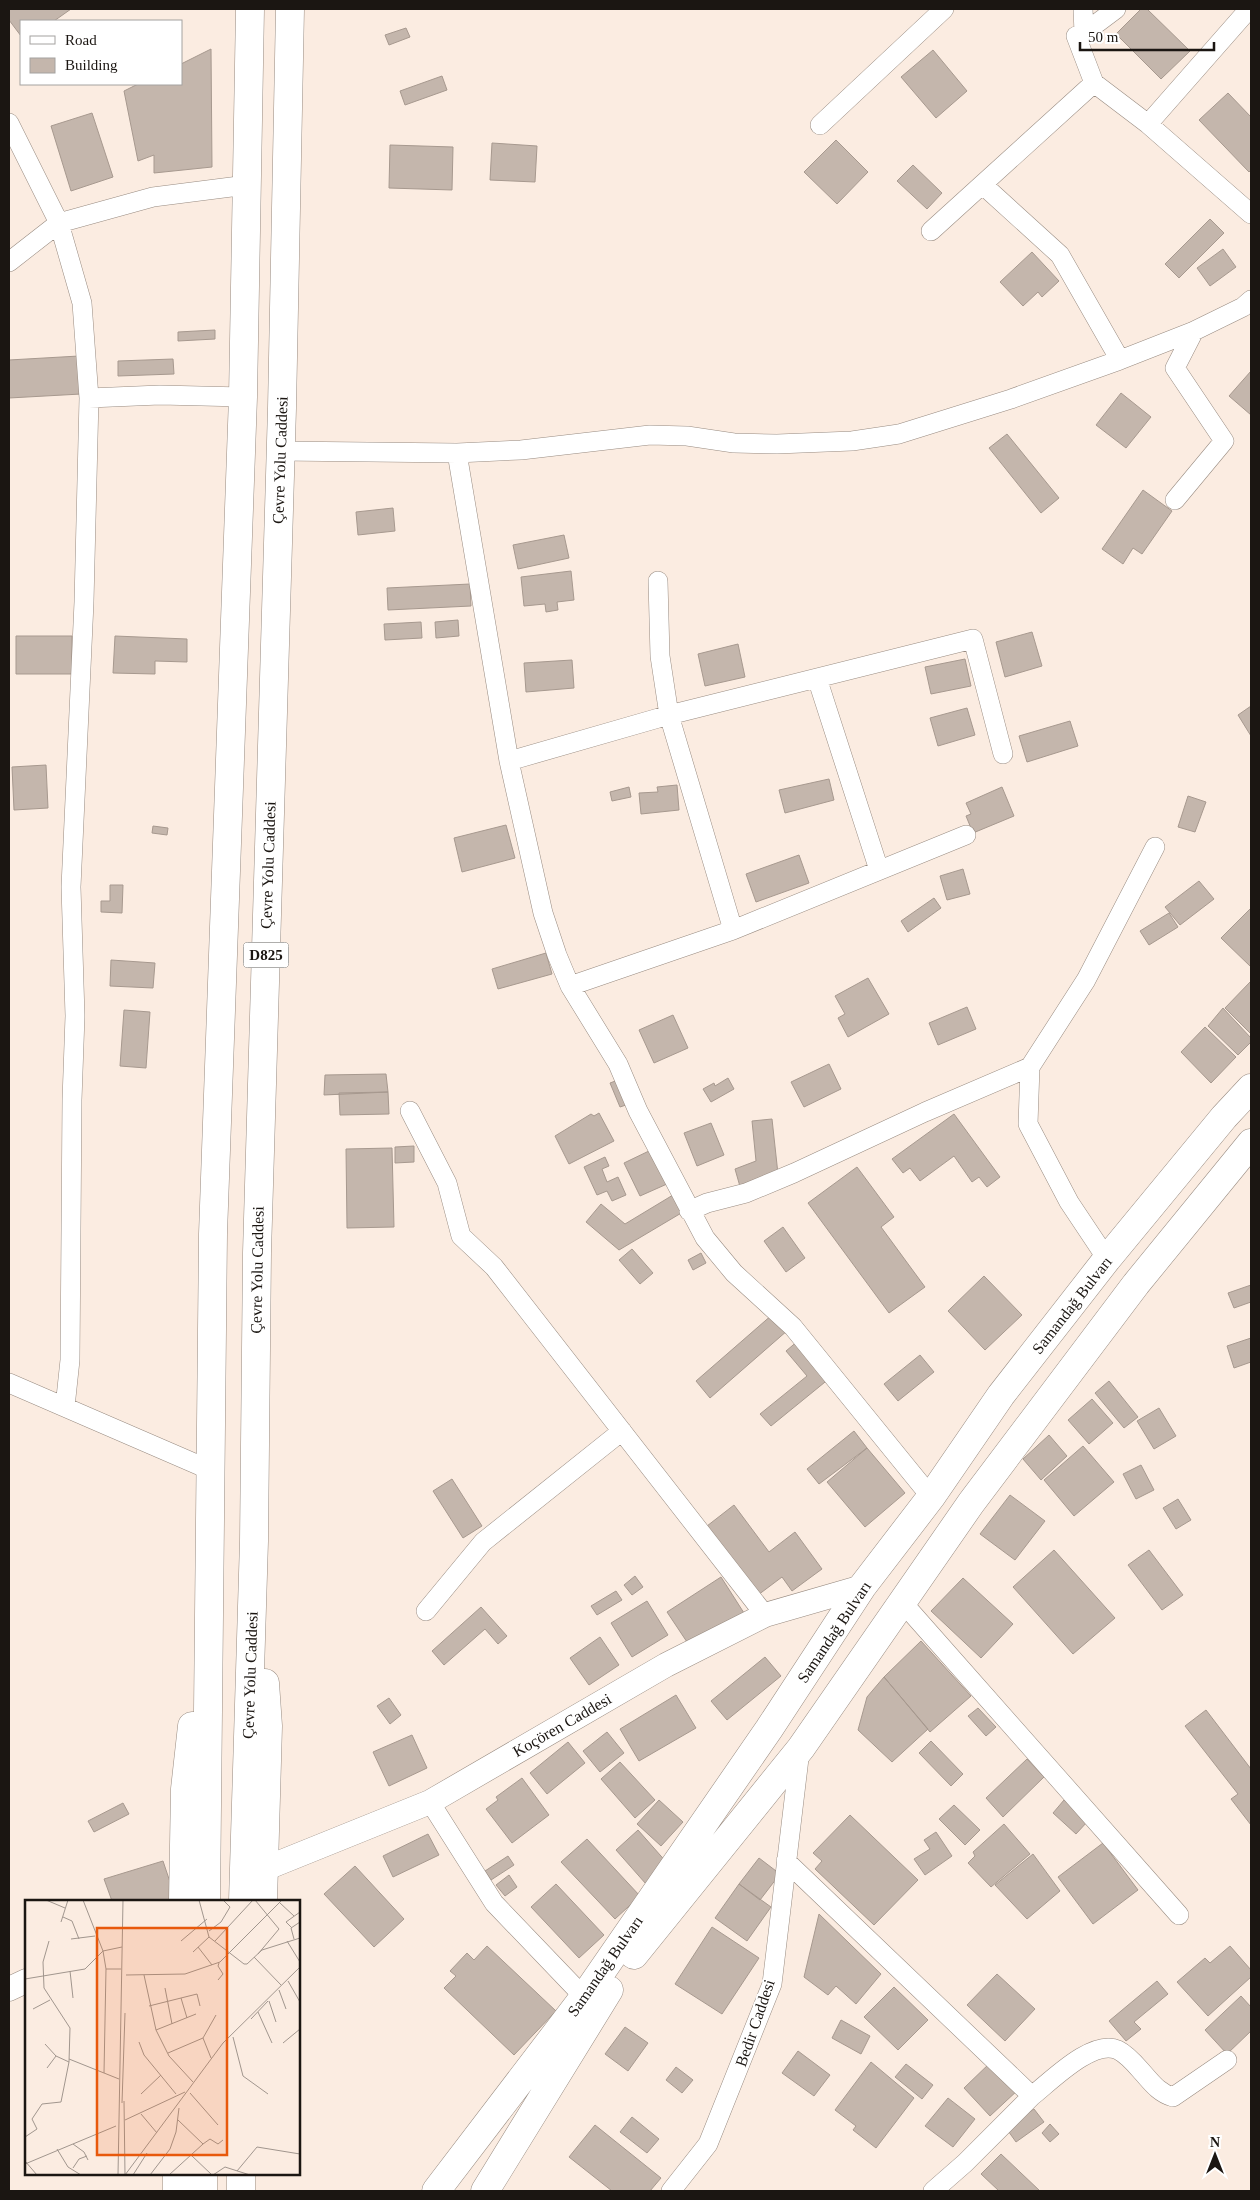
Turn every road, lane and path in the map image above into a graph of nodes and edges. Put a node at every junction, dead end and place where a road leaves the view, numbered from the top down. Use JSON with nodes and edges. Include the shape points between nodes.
{"nodes":[{"id":1,"x":250,"y":9,"type":"edge"},
{"id":2,"x":290,"y":9,"type":"edge"},
{"id":3,"x":944,"y":9,"type":"edge"},
{"id":4,"x":1083,"y":9,"type":"edge"},
{"id":5,"x":1116,"y":9,"type":"edge"},
{"id":6,"x":1249,"y":9,"type":"edge"},
{"id":7,"x":1084,"y":33,"type":"junction"},
{"id":8,"x":1094,"y":83,"type":"junction"},
{"id":9,"x":9,"y":123,"type":"edge"},
{"id":10,"x":1148,"y":124,"type":"junction"},
{"id":11,"x":820,"y":125,"type":"dead end"},
{"id":12,"x":247,"y":185,"type":"junction"},
{"id":13,"x":983,"y":186,"type":"junction"},
{"id":14,"x":1251,"y":214,"type":"edge"},
{"id":15,"x":59,"y":223,"type":"junction"},
{"id":16,"x":931,"y":231,"type":"dead end"},
{"id":17,"x":9,"y":262,"type":"edge"},
{"id":18,"x":1251,"y":300,"type":"edge"},
{"id":19,"x":1194,"y":331,"type":"junction"},
{"id":20,"x":1120,"y":360,"type":"junction"},
{"id":21,"x":243,"y":397,"type":"junction"},
{"id":22,"x":89,"y":398,"type":"junction"},
{"id":23,"x":280,"y":451,"type":"junction"},
{"id":24,"x":457,"y":453,"type":"junction"},
{"id":25,"x":1175,"y":500,"type":"dead end"},
{"id":26,"x":658,"y":581,"type":"dead end"},
{"id":27,"x":817,"y":678,"type":"junction"},
{"id":28,"x":669,"y":715,"type":"junction"},
{"id":29,"x":1003,"y":754,"type":"dead end"},
{"id":30,"x":509,"y":761,"type":"junction"},
{"id":31,"x":966,"y":835,"type":"dead end"},
{"id":32,"x":1155,"y":847,"type":"dead end"},
{"id":33,"x":879,"y":870,"type":"junction"},
{"id":34,"x":733,"y":930,"type":"junction"},
{"id":35,"x":570,"y":986,"type":"junction"},
{"id":36,"x":1030,"y":1067,"type":"junction"},
{"id":37,"x":1251,"y":1088,"type":"edge"},
{"id":38,"x":410,"y":1111,"type":"dead end"},
{"id":39,"x":1251,"y":1142,"type":"edge"},
{"id":40,"x":689,"y":1211,"type":"junction"},
{"id":41,"x":1107,"y":1259,"type":"junction"},
{"id":42,"x":9,"y":1383,"type":"edge"},
{"id":43,"x":65,"y":1408,"type":"junction"},
{"id":44,"x":622,"y":1431,"type":"junction"},
{"id":45,"x":210,"y":1470,"type":"junction"},
{"id":46,"x":931,"y":1497,"type":"junction"},
{"id":47,"x":254,"y":1541,"type":"junction"},
{"id":48,"x":209,"y":1558,"type":"junction"},
{"id":49,"x":862,"y":1587,"type":"junction"},
{"id":50,"x":903,"y":1604,"type":"junction"},
{"id":51,"x":426,"y":1611,"type":"dead end"},
{"id":52,"x":765,"y":1615,"type":"junction"},
{"id":53,"x":801,"y":1748,"type":"junction"},
{"id":54,"x":430,"y":1802,"type":"junction"},
{"id":55,"x":786,"y":1861,"type":"junction"},
{"id":56,"x":264,"y":1869,"type":"junction"},
{"id":57,"x":183,"y":1900,"type":"edge"},
{"id":58,"x":206,"y":1900,"type":"edge"},
{"id":59,"x":243,"y":1900,"type":"edge"},
{"id":60,"x":263,"y":1900,"type":"edge"},
{"id":61,"x":1178,"y":1916,"type":"dead end"},
{"id":62,"x":25,"y":1981,"type":"edge"},
{"id":63,"x":9,"y":1989,"type":"edge"},
{"id":64,"x":584,"y":1997,"type":"junction"},
{"id":65,"x":1227,"y":2060,"type":"dead end"},
{"id":66,"x":1032,"y":2096,"type":"junction"},
{"id":67,"x":178,"y":2175,"type":"edge"},
{"id":68,"x":203,"y":2175,"type":"edge"},
{"id":69,"x":241,"y":2175,"type":"edge"},
{"id":70,"x":260,"y":2175,"type":"edge"},
{"id":71,"x":177,"y":2191,"type":"edge"},
{"id":72,"x":203,"y":2191,"type":"edge"},
{"id":73,"x":241,"y":2191,"type":"edge"},
{"id":74,"x":260,"y":2191,"type":"edge"},
{"id":75,"x":436,"y":2191,"type":"edge"},
{"id":76,"x":485,"y":2191,"type":"edge"},
{"id":77,"x":671,"y":2191,"type":"edge"},
{"id":78,"x":933,"y":2191,"type":"edge"}],
"edges":[{"from":1,"to":12,"type":"highway","number":"D825"},
{"from":2,"to":23,"type":"highway","name":"Çevre Yolu Caddesi","number":"D825"},
{"from":3,"to":11,"type":"street"},
{"from":4,"to":7,"type":"street"},
{"from":5,"to":7,"type":"street"},
{"from":6,"to":10,"type":"street"},
{"from":7,"to":8,"type":"street","via":[[1076,36]]},
{"from":8,"to":10,"type":"street"},
{"from":8,"to":13,"type":"street"},
{"from":9,"to":15,"type":"street"},
{"from":10,"to":14,"type":"street"},
{"from":12,"to":15,"type":"street","via":[[153,197]]},
{"from":12,"to":21,"type":"highway","number":"D825"},
{"from":13,"to":16,"type":"street"},
{"from":13,"to":20,"type":"street","via":[[1060,255]]},
{"from":15,"to":17,"type":"street"},
{"from":15,"to":22,"type":"street","via":[[82,303]]},
{"from":18,"to":19,"type":"street"},
{"from":19,"to":20,"type":"street"},
{"from":19,"to":25,"type":"street","via":[[1175,368],[1224,441]]},
{"from":20,"to":24,"type":"street","via":[[899,434],[852,441],[734,443],[687,436],[650,436],[521,450]]},
{"from":21,"to":22,"type":"street","via":[[160,395]]},
{"from":21,"to":45,"type":"highway","number":"D825","via":[[213,1224]]},
{"from":22,"to":43,"type":"street","via":[[84,602],[71,887],[75,1016],[70,1360]]},
{"from":23,"to":24,"type":"street"},
{"from":23,"to":47,"type":"highway","name":"Çevre Yolu Caddesi","number":"D825","via":[[257,1253]]},
{"from":24,"to":30,"type":"street"},
{"from":26,"to":28,"type":"street","via":[[660,656]]},
{"from":27,"to":28,"type":"street"},
{"from":27,"to":29,"type":"street","via":[[973,639]]},
{"from":27,"to":33,"type":"street"},
{"from":28,"to":30,"type":"street"},
{"from":28,"to":34,"type":"street"},
{"from":30,"to":35,"type":"street","via":[[544,913]]},
{"from":31,"to":33,"type":"street"},
{"from":32,"to":36,"type":"street","via":[[1086,980]]},
{"from":33,"to":34,"type":"street"},
{"from":34,"to":35,"type":"street"},
{"from":35,"to":40,"type":"street","via":[[618,1064]]},
{"from":36,"to":40,"type":"street","via":[[794,1173]]},
{"from":36,"to":41,"type":"street","via":[[1028,1124],[1069,1202]]},
{"from":37,"to":41,"type":"highway","name":"Samandağ Bulvarı"},
{"from":38,"to":44,"type":"street","via":[[447,1183],[461,1236],[494,1267]]},
{"from":39,"to":50,"type":"highway","name":"Samandağ Bulvarı","via":[[971,1503]]},
{"from":40,"to":46,"type":"street","via":[[705,1238],[734,1274],[793,1327]]},
{"from":41,"to":46,"type":"highway","name":"Samandağ Bulvarı","via":[[1001,1395]]},
{"from":42,"to":43,"type":"street"},
{"from":43,"to":45,"type":"street"},
{"from":44,"to":51,"type":"street","via":[[483,1542]]},
{"from":44,"to":52,"type":"street"},
{"from":45,"to":48,"type":"highway","number":"D825"},
{"from":46,"to":49,"type":"highway","name":"Samandağ Bulvarı"},
{"from":47,"to":56,"type":"highway","via":[[268,1726]]},
{"from":47,"to":59,"type":"highway","name":"Çevre Yolu Caddesi","number":"D825"},
{"from":48,"to":57,"type":"highway","via":[[185,1789]]},
{"from":48,"to":58,"type":"highway","number":"D825"},
{"from":49,"to":52,"type":"street","name":"Koçören Caddesi"},
{"from":49,"to":64,"type":"highway","name":"Samandağ Bulvarı","via":[[764,1736]]},
{"from":50,"to":53,"type":"highway","name":"Samandağ Bulvarı"},
{"from":50,"to":61,"type":"street"},
{"from":52,"to":54,"type":"street","name":"Koçören Caddesi","via":[[666,1665]]},
{"from":53,"to":55,"type":"street","name":"Bedir Caddesi"},
{"from":53,"to":76,"type":"highway","name":"Samandağ Bulvarı","via":[[623,1968]]},
{"from":54,"to":56,"type":"street","name":"Koçören Caddesi"},
{"from":54,"to":64,"type":"street","via":[[494,1903]]},
{"from":55,"to":66,"type":"street"},
{"from":55,"to":77,"type":"street","name":"Bedir Caddesi","via":[[772,1984],[708,2144]]},
{"from":56,"to":60,"type":"highway"},
{"from":62,"to":63,"type":"street"},
{"from":64,"to":75,"type":"highway","name":"Samandağ Bulvarı"},
{"from":65,"to":66,"type":"street","via":[[1173,2097],[1163,2094],[1116,2049],[1096,2050],[1086,2054]]},
{"from":66,"to":78,"type":"street"},
{"from":67,"to":71,"type":"highway"},
{"from":68,"to":72,"type":"highway"},
{"from":69,"to":73,"type":"highway"},
{"from":70,"to":74,"type":"highway"}]}
